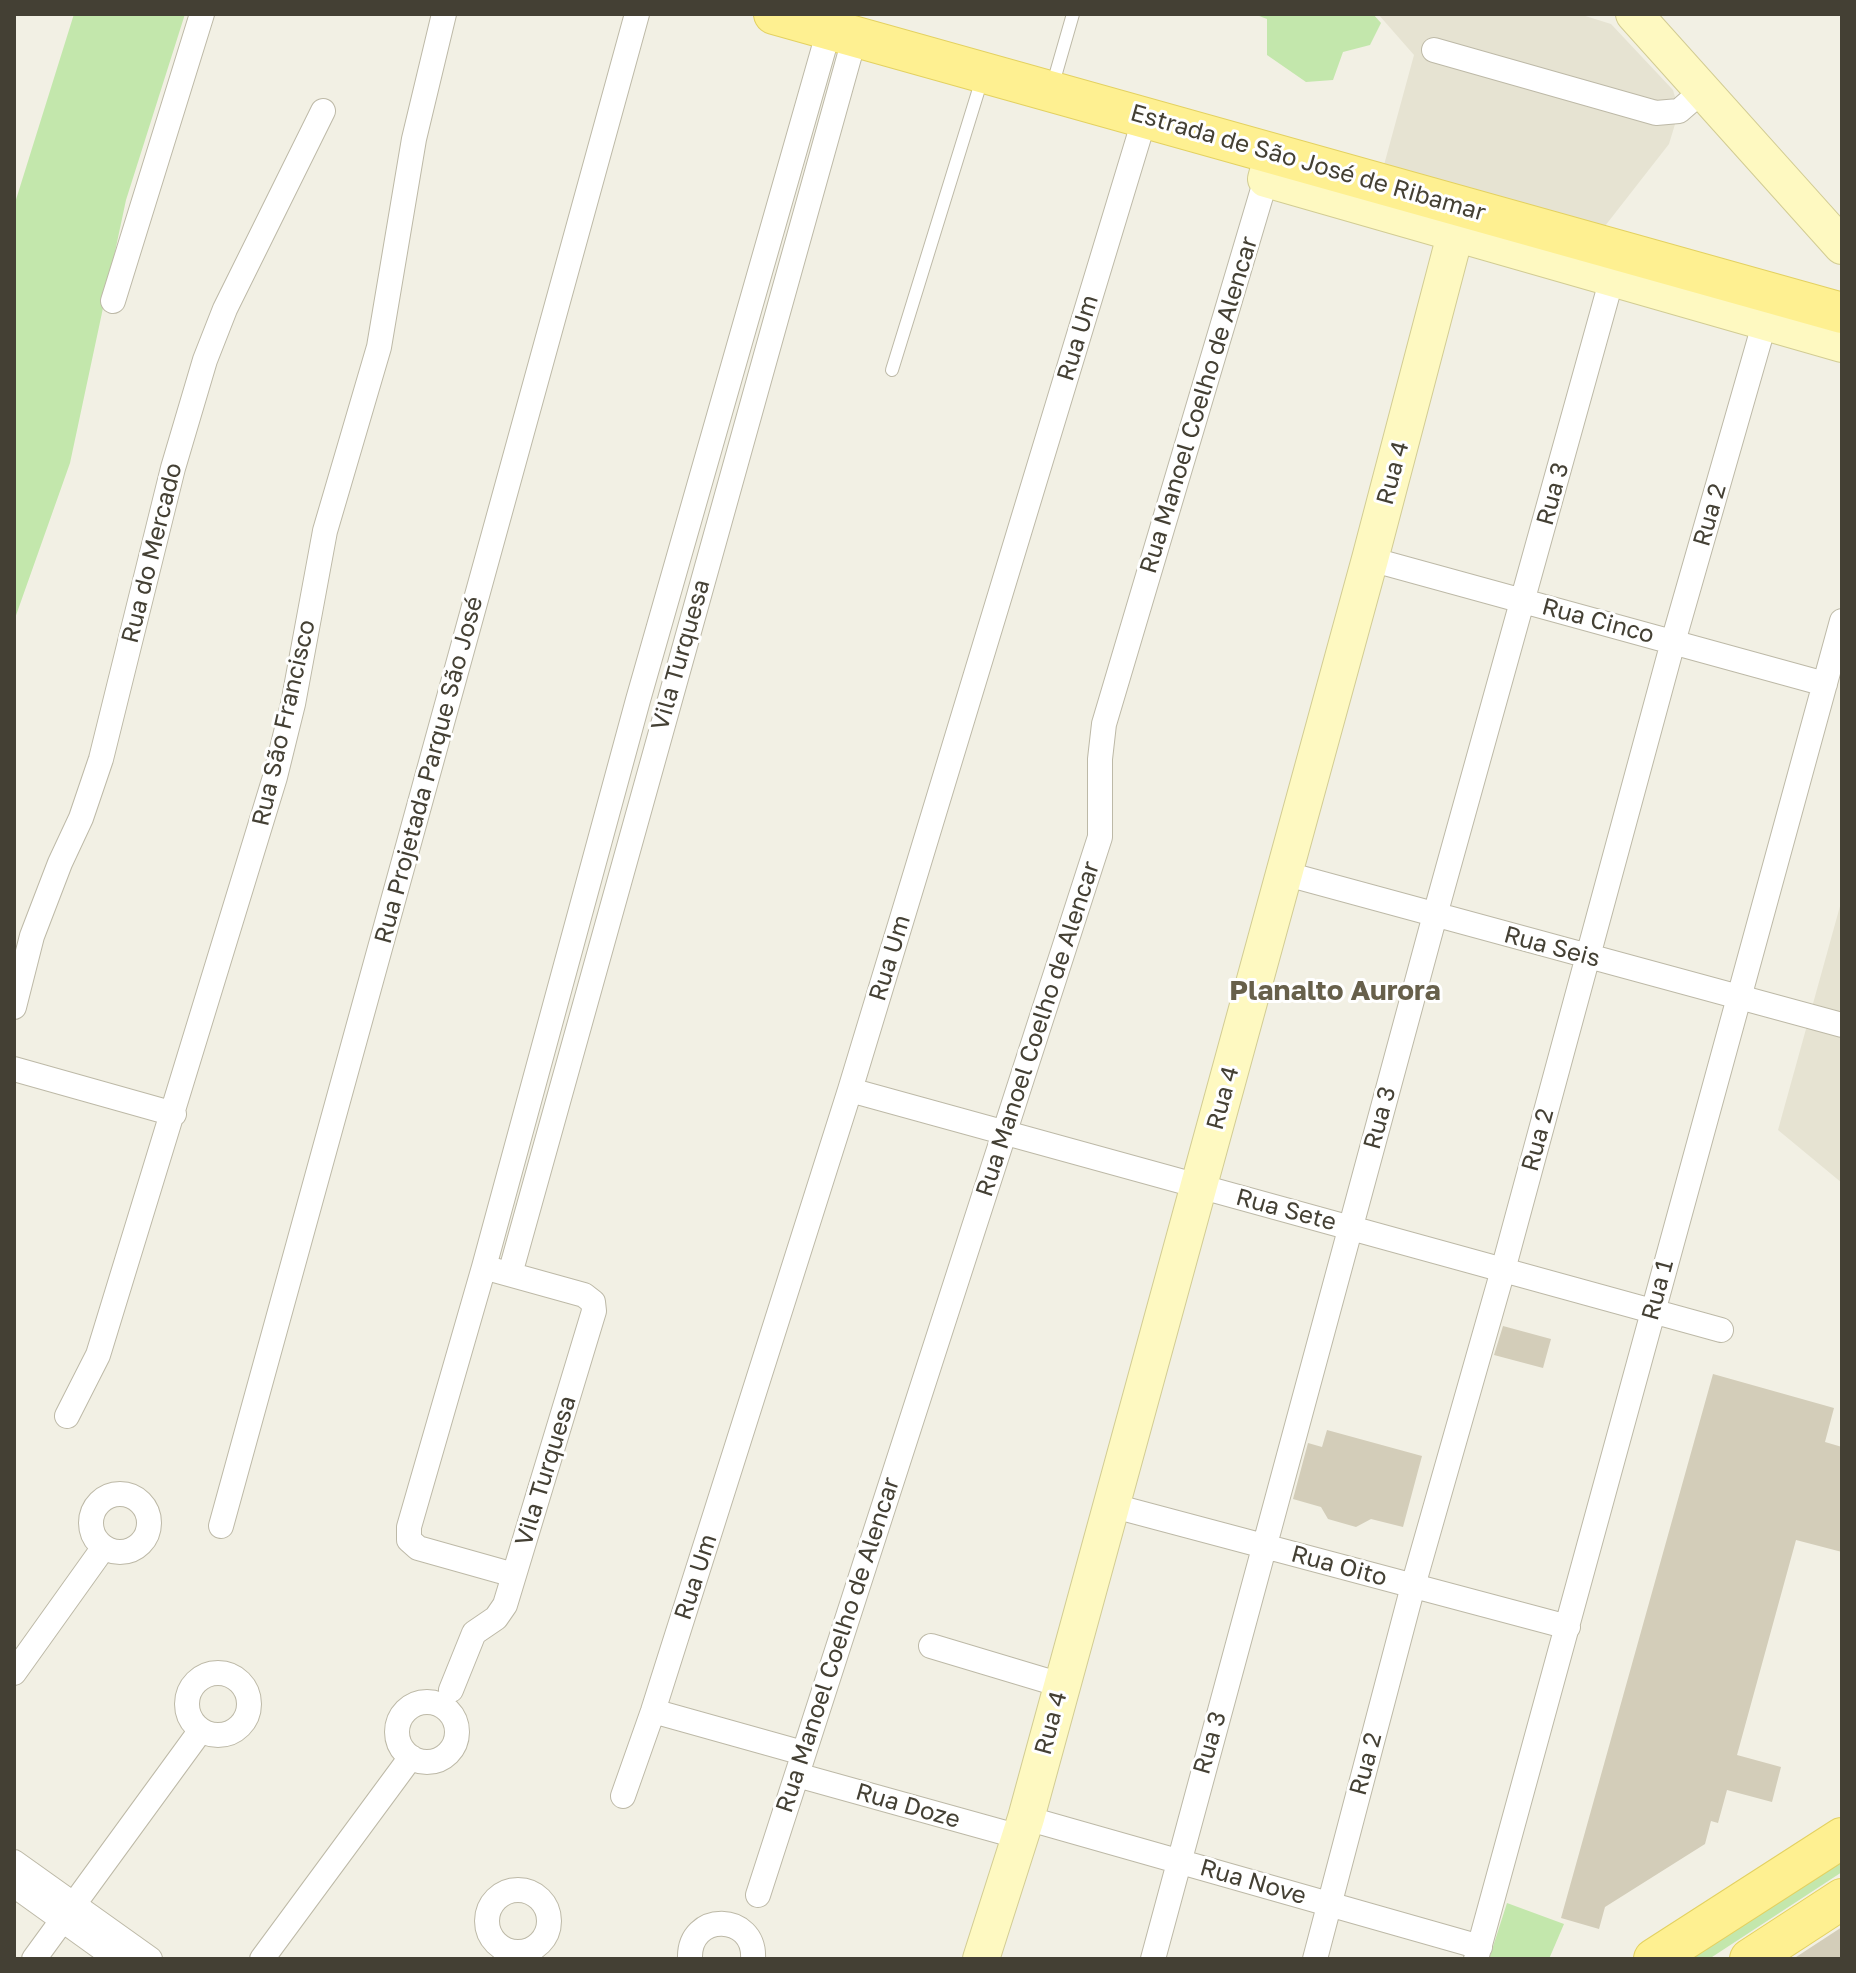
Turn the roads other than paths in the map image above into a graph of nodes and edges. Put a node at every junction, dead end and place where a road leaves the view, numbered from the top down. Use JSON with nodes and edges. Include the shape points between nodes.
{"nodes":[{"id":1,"x":202,"y":14,"type":"edge"},
{"id":2,"x":444,"y":14,"type":"edge"},
{"id":3,"x":637,"y":14,"type":"edge"},
{"id":4,"x":774,"y":14,"type":"edge"},
{"id":5,"x":1073,"y":14,"type":"edge"},
{"id":6,"x":1640,"y":16,"type":"edge"},
{"id":7,"x":839,"y":26,"type":"edge"},
{"id":8,"x":1434,"y":50,"type":"dead end"},
{"id":9,"x":984,"y":72,"type":"junction"},
{"id":10,"x":1051,"y":90,"type":"junction"},
{"id":11,"x":1702,"y":91,"type":"junction"},
{"id":12,"x":323,"y":111,"type":"dead end"},
{"id":13,"x":1145,"y":117,"type":"junction"},
{"id":14,"x":1765,"y":158,"type":"junction"},
{"id":15,"x":1270,"y":166,"type":"junction"},
{"id":16,"x":1842,"y":229,"type":"edge"},
{"id":17,"x":1455,"y":235,"type":"junction"},
{"id":18,"x":1842,"y":246,"type":"edge"},
{"id":19,"x":1612,"y":278,"type":"junction"},
{"id":20,"x":113,"y":301,"type":"dead end"},
{"id":21,"x":1842,"y":313,"type":"edge"},
{"id":22,"x":1765,"y":321,"type":"junction"},
{"id":23,"x":1842,"y":344,"type":"edge"},
{"id":24,"x":892,"y":370,"type":"dead end"},
{"id":25,"x":731,"y":373,"type":"junction"},
{"id":26,"x":760,"y":381,"type":"junction"},
{"id":27,"x":1370,"y":559,"type":"junction"},
{"id":28,"x":1523,"y":601,"type":"junction"},
{"id":29,"x":1842,"y":621,"type":"edge"},
{"id":30,"x":1673,"y":642,"type":"junction"},
{"id":31,"x":1825,"y":684,"type":"junction"},
{"id":32,"x":638,"y":700,"type":"junction"},
{"id":33,"x":665,"y":708,"type":"junction"},
{"id":34,"x":1283,"y":873,"type":"junction"},
{"id":35,"x":1435,"y":915,"type":"junction"},
{"id":36,"x":1587,"y":956,"type":"junction"},
{"id":37,"x":1738,"y":998,"type":"junction"},
{"id":38,"x":14,"y":1007,"type":"edge"},
{"id":39,"x":1831,"y":1022,"type":"edge"},
{"id":40,"x":548,"y":1031,"type":"junction"},
{"id":41,"x":574,"y":1037,"type":"junction"},
{"id":42,"x":14,"y":1069,"type":"edge"},
{"id":43,"x":850,"y":1090,"type":"junction"},
{"id":44,"x":174,"y":1114,"type":"junction"},
{"id":45,"x":1004,"y":1132,"type":"junction"},
{"id":46,"x":1199,"y":1186,"type":"junction"},
{"id":47,"x":1350,"y":1227,"type":"junction"},
{"id":48,"x":484,"y":1267,"type":"junction"},
{"id":49,"x":1503,"y":1270,"type":"junction"},
{"id":50,"x":510,"y":1274,"type":"junction"},
{"id":51,"x":1652,"y":1311,"type":"junction"},
{"id":52,"x":1721,"y":1330,"type":"dead end"},
{"id":53,"x":67,"y":1416,"type":"dead end"},
{"id":54,"x":1110,"y":1505,"type":"junction"},
{"id":55,"x":221,"y":1526,"type":"dead end"},
{"id":56,"x":1265,"y":1546,"type":"junction"},
{"id":57,"x":104,"y":1547,"type":"dead end"},
{"id":58,"x":514,"y":1575,"type":"junction"},
{"id":59,"x":1413,"y":1586,"type":"junction"},
{"id":60,"x":1568,"y":1627,"type":"junction"},
{"id":61,"x":931,"y":1646,"type":"dead end"},
{"id":62,"x":14,"y":1673,"type":"edge"},
{"id":63,"x":1061,"y":1685,"type":"junction"},
{"id":64,"x":451,"y":1690,"type":"dead end"},
{"id":65,"x":653,"y":1711,"type":"junction"},
{"id":66,"x":201,"y":1730,"type":"dead end"},
{"id":67,"x":411,"y":1757,"type":"dead end"},
{"id":68,"x":800,"y":1764,"type":"junction"},
{"id":69,"x":623,"y":1796,"type":"dead end"},
{"id":70,"x":1023,"y":1827,"type":"junction"},
{"id":71,"x":1842,"y":1838,"type":"edge"},
{"id":72,"x":1178,"y":1861,"type":"junction"},
{"id":73,"x":14,"y":1862,"type":"edge"},
{"id":74,"x":14,"y":1885,"type":"edge"},
{"id":75,"x":758,"y":1895,"type":"dead end"},
{"id":76,"x":1842,"y":1899,"type":"edge"},
{"id":77,"x":1330,"y":1904,"type":"junction"},
{"id":78,"x":68,"y":1912,"type":"junction"},
{"id":79,"x":1478,"y":1953,"type":"edge"},
{"id":80,"x":34,"y":1959,"type":"edge"},
{"id":81,"x":117,"y":1959,"type":"edge"},
{"id":82,"x":150,"y":1959,"type":"edge"},
{"id":83,"x":262,"y":1959,"type":"edge"},
{"id":84,"x":690,"y":1959,"type":"edge"},
{"id":85,"x":753,"y":1959,"type":"edge"},
{"id":86,"x":981,"y":1959,"type":"edge"},
{"id":87,"x":1153,"y":1959,"type":"edge"},
{"id":88,"x":1315,"y":1959,"type":"edge"},
{"id":89,"x":1654,"y":1959,"type":"edge"},
{"id":90,"x":1750,"y":1959,"type":"edge"}],
"edges":[{"from":1,"to":20,"type":"street"},
{"from":2,"to":44,"type":"street","name":"Rua São Francisco","via":[[414,139],[379,347],[325,531],[293,704]]},
{"from":3,"to":55,"type":"street","name":"Rua Projetada Parque São José"},
{"from":4,"to":7,"type":"main road","name":"Estrada de São José de Ribamar"},
{"from":5,"to":10,"type":"lane"},
{"from":6,"to":11,"type":"street"},
{"from":7,"to":9,"type":"main road","name":"Estrada de São José de Ribamar"},
{"from":7,"to":25,"type":"street","name":"Vila Turquesa"},
{"from":7,"to":26,"type":"street","name":"Vila Turquesa"},
{"from":8,"to":11,"type":"street","via":[[1656,113],[1679,111]]},
{"from":9,"to":10,"type":"main road","name":"Estrada de São José de Ribamar"},
{"from":9,"to":24,"type":"lane"},
{"from":10,"to":13,"type":"main road","name":"Estrada de São José de Ribamar"},
{"from":11,"to":14,"type":"street"},
{"from":12,"to":38,"type":"street","name":"Rua do Mercado","via":[[205,360],[101,759],[32,936]]},
{"from":13,"to":15,"type":"main road","name":"Estrada de São José de Ribamar"},
{"from":13,"to":43,"type":"street","name":"Rua Um"},
{"from":14,"to":16,"type":"street"},
{"from":14,"to":18,"type":"street"},
{"from":15,"to":17,"type":"street","name":"Estrada de São José de Ribamar"},
{"from":15,"to":21,"type":"main road","name":"Estrada de São José de Ribamar"},
{"from":15,"to":45,"type":"street","name":"Rua Manoel Coelho de Alencar","via":[[1104,724],[1100,837]]},
{"from":17,"to":19,"type":"street","name":"Estrada de São José de Ribamar"},
{"from":17,"to":27,"type":"street","name":"Rua 4"},
{"from":19,"to":22,"type":"street","name":"Estrada de São José de Ribamar"},
{"from":19,"to":28,"type":"street","name":"Rua 3"},
{"from":22,"to":23,"type":"street","name":"Estrada de São José de Ribamar"},
{"from":22,"to":30,"type":"street","name":"Rua 2"},
{"from":25,"to":26,"type":"street"},
{"from":25,"to":32,"type":"street","name":"Vila Turquesa"},
{"from":26,"to":33,"type":"street","name":"Vila Turquesa"},
{"from":27,"to":28,"type":"street","name":"Rua Cinco"},
{"from":27,"to":34,"type":"street","name":"Rua 4"},
{"from":28,"to":30,"type":"street","name":"Rua Cinco"},
{"from":28,"to":35,"type":"street","name":"Rua 3"},
{"from":29,"to":31,"type":"street","name":"Rua 1"},
{"from":30,"to":31,"type":"street","name":"Rua Cinco"},
{"from":30,"to":36,"type":"street","name":"Rua 2"},
{"from":31,"to":37,"type":"street","name":"Rua 1"},
{"from":32,"to":33,"type":"street"},
{"from":32,"to":40,"type":"street","name":"Vila Turquesa"},
{"from":33,"to":41,"type":"street","name":"Vila Turquesa"},
{"from":34,"to":35,"type":"street","name":"Rua Seis"},
{"from":34,"to":46,"type":"street","name":"Rua 4"},
{"from":35,"to":36,"type":"street","name":"Rua Seis"},
{"from":35,"to":47,"type":"street","name":"Rua 3"},
{"from":36,"to":37,"type":"street","name":"Rua Seis"},
{"from":36,"to":49,"type":"street","name":"Rua 2"},
{"from":37,"to":39,"type":"street","name":"Rua Seis"},
{"from":37,"to":51,"type":"street","name":"Rua 1"},
{"from":40,"to":41,"type":"street"},
{"from":40,"to":48,"type":"street","name":"Vila Turquesa"},
{"from":41,"to":50,"type":"street","name":"Vila Turquesa"},
{"from":42,"to":44,"type":"street"},
{"from":43,"to":45,"type":"street","name":"Rua Sete"},
{"from":43,"to":65,"type":"street","name":"Rua Um"},
{"from":44,"to":53,"type":"street","name":"Rua São Francisco","via":[[98,1355]]},
{"from":45,"to":46,"type":"street","name":"Rua Sete"},
{"from":45,"to":68,"type":"street","name":"Rua Manoel Coelho de Alencar"},
{"from":46,"to":47,"type":"street","name":"Rua Sete"},
{"from":46,"to":54,"type":"street","name":"Rua 4"},
{"from":47,"to":49,"type":"street","name":"Rua Sete"},
{"from":47,"to":56,"type":"street","name":"Rua 3"},
{"from":48,"to":50,"type":"street","name":"Vila Turquesa"},
{"from":48,"to":58,"type":"street","name":"Vila Turquesa","via":[[408,1533],[418,1548]]},
{"from":49,"to":51,"type":"street","name":"Rua Sete"},
{"from":49,"to":59,"type":"street","name":"Rua 2"},
{"from":50,"to":58,"type":"street","name":"Vila Turquesa","via":[[578,1293],[594,1306]]},
{"from":51,"to":52,"type":"street","name":"Rua Sete"},
{"from":51,"to":60,"type":"street","name":"Rua 1"},
{"from":54,"to":56,"type":"street","name":"Rua Oito"},
{"from":54,"to":63,"type":"street","name":"Rua 4"},
{"from":56,"to":59,"type":"street","name":"Rua Oito"},
{"from":56,"to":72,"type":"street","name":"Rua 3"},
{"from":57,"to":62,"type":"street"},
{"from":58,"to":64,"type":"street","via":[[501,1612],[471,1638]]},
{"from":59,"to":60,"type":"street","name":"Rua Oito"},
{"from":59,"to":77,"type":"street","name":"Rua 2"},
{"from":60,"to":79,"type":"street","name":"Rua 1"},
{"from":61,"to":63,"type":"street"},
{"from":63,"to":70,"type":"street","name":"Rua 4"},
{"from":65,"to":68,"type":"street","name":"Rua Doze"},
{"from":65,"to":69,"type":"street","name":"Rua Um"},
{"from":66,"to":78,"type":"street"},
{"from":67,"to":83,"type":"street"},
{"from":68,"to":70,"type":"street","name":"Rua Doze"},
{"from":68,"to":75,"type":"street","name":"Rua Manoel Coelho de Alencar"},
{"from":70,"to":72,"type":"street","name":"Rua Nove"},
{"from":70,"to":86,"type":"street","name":"Rua 4"},
{"from":71,"to":89,"type":"main road"},
{"from":72,"to":77,"type":"street","name":"Rua Nove"},
{"from":72,"to":87,"type":"street","name":"Rua 3"},
{"from":73,"to":78,"type":"street"},
{"from":74,"to":78,"type":"street"},
{"from":76,"to":90,"type":"main road"},
{"from":77,"to":79,"type":"street","name":"Rua Nove"},
{"from":77,"to":88,"type":"street","name":"Rua 2"},
{"from":78,"to":80,"type":"street"},
{"from":78,"to":81,"type":"street"},
{"from":78,"to":82,"type":"street"},
{"from":84,"to":85,"type":"street","via":[[699,1932],[718,1923],[747,1935]]}]}
